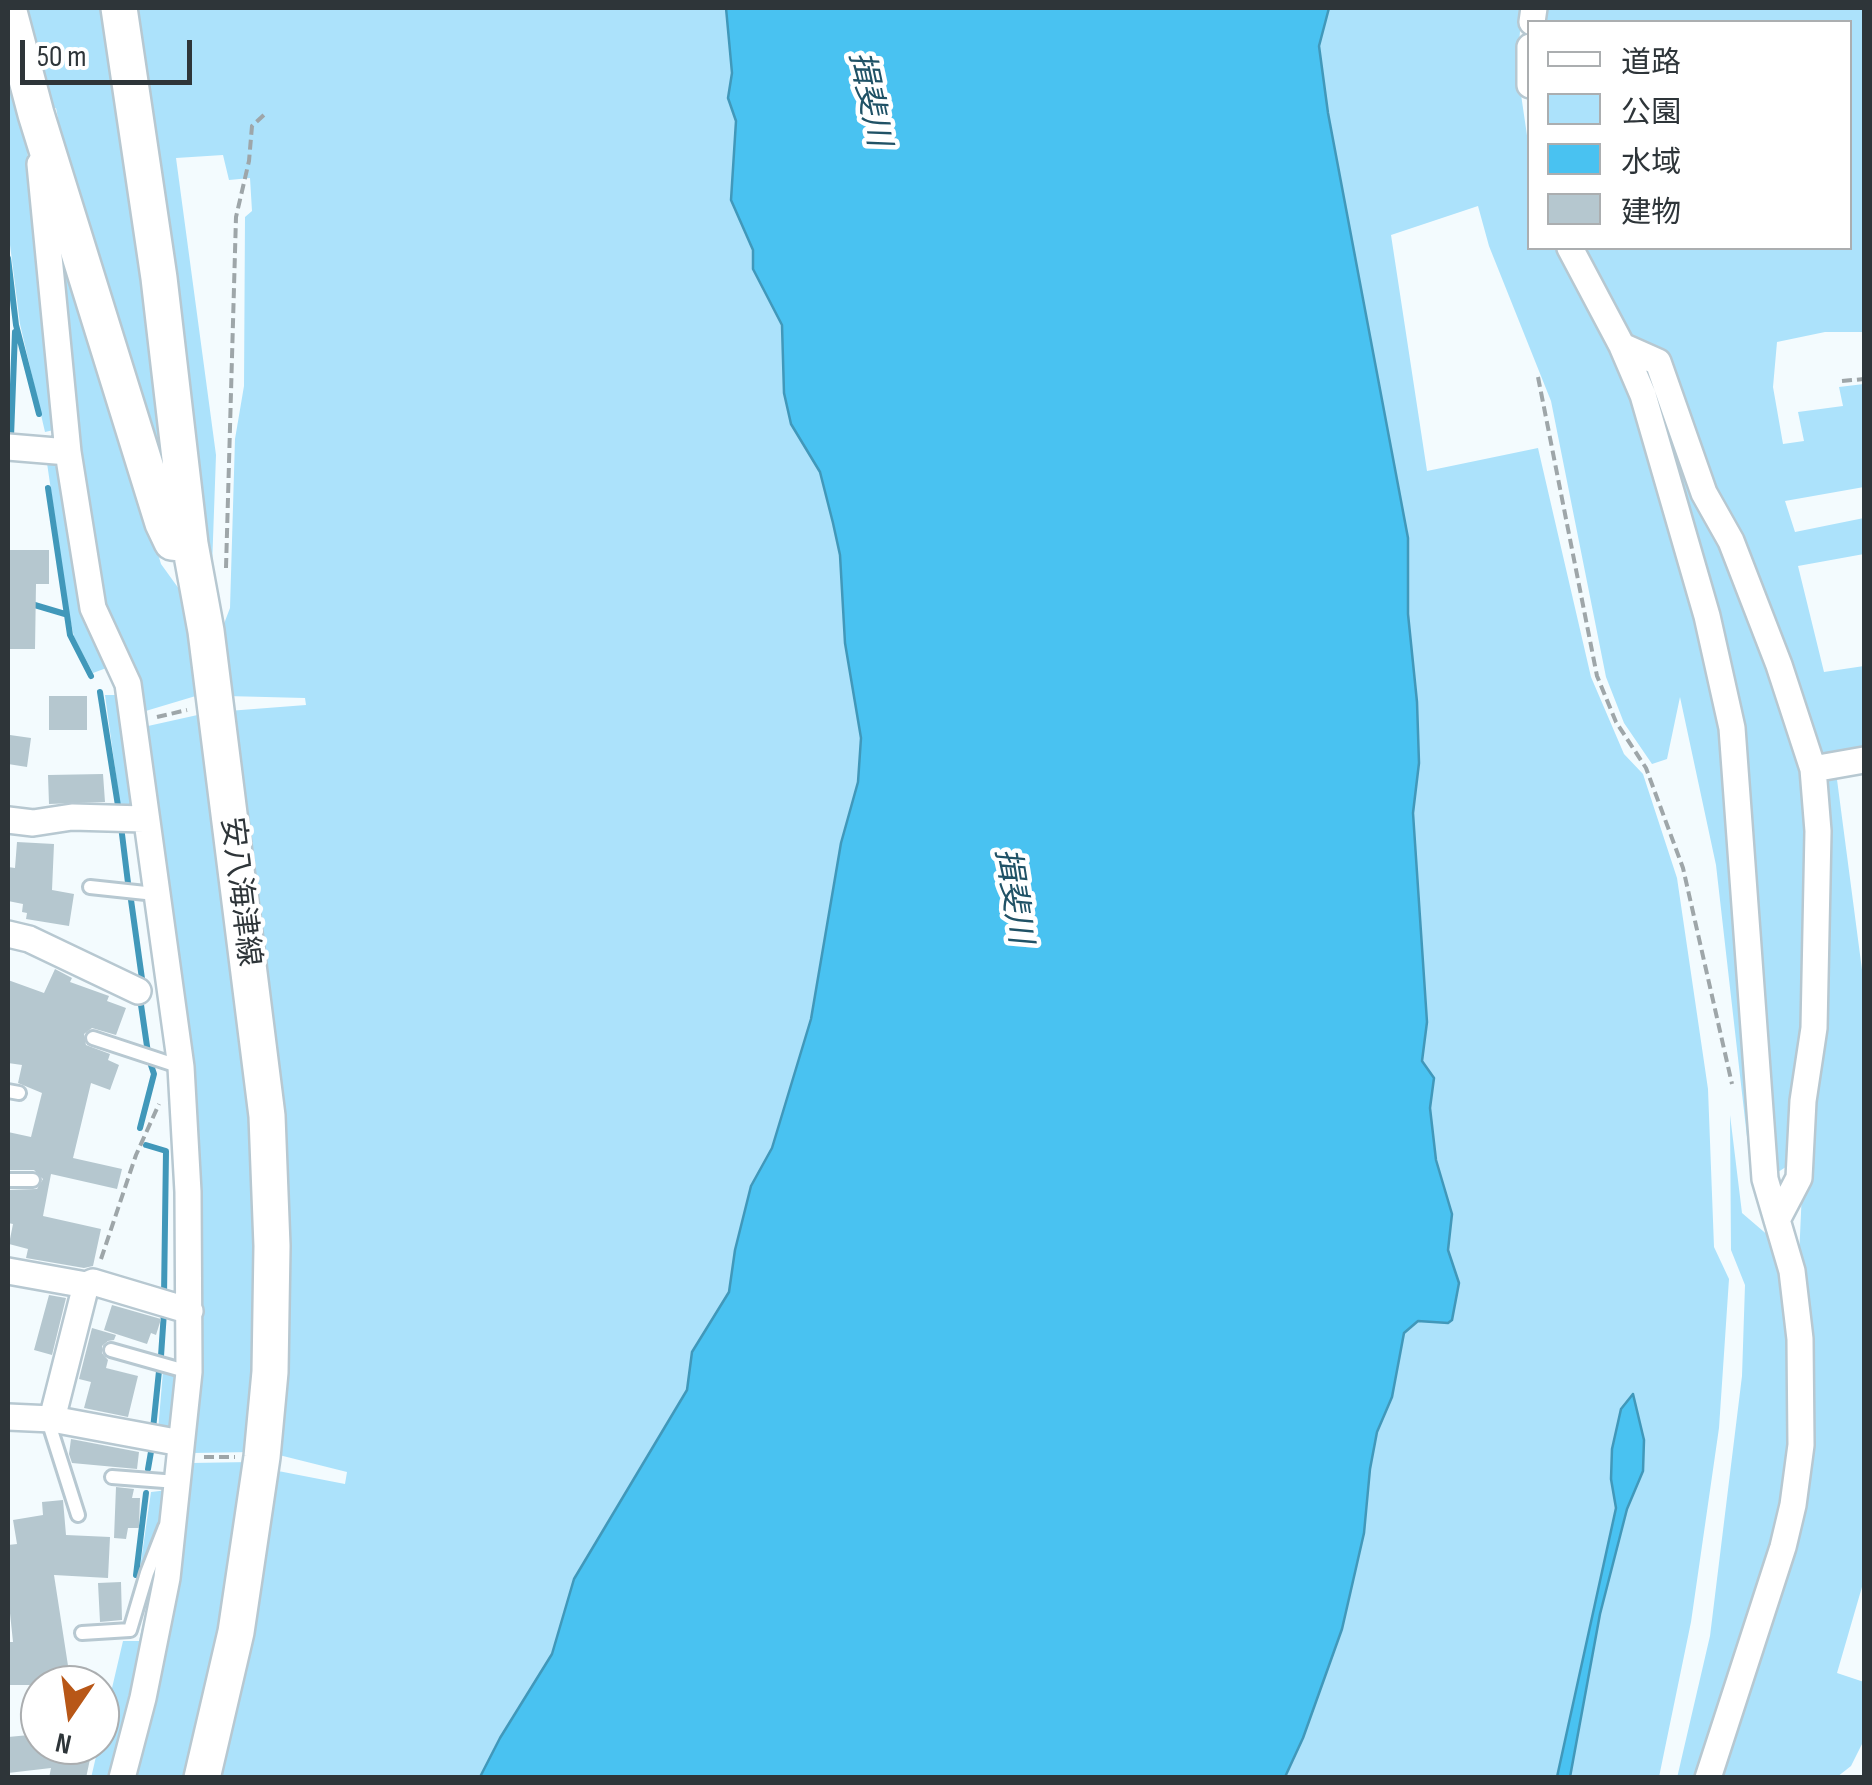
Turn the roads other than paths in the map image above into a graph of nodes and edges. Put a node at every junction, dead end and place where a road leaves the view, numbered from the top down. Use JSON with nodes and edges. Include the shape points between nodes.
{"nodes":[{"id":1,"x":8,"y":8,"type":"edge"},
{"id":2,"x":119,"y":8,"type":"edge"},
{"id":3,"x":36,"y":114,"type":"junction"},
{"id":4,"x":1571,"y":250,"type":"edge"},
{"id":5,"x":1622,"y":346,"type":"junction"},
{"id":6,"x":8,"y":447,"type":"edge"},
{"id":7,"x":68,"y":452,"type":"junction"},
{"id":8,"x":190,"y":544,"type":"junction"},
{"id":9,"x":1864,"y":760,"type":"edge"},
{"id":10,"x":1814,"y":769,"type":"junction"},
{"id":11,"x":144,"y":819,"type":"junction"},
{"id":12,"x":8,"y":820,"type":"edge"},
{"id":13,"x":90,"y":887,"type":"dead end"},
{"id":14,"x":156,"y":894,"type":"junction"},
{"id":15,"x":8,"y":934,"type":"edge"},
{"id":16,"x":138,"y":991,"type":"dead end"},
{"id":17,"x":93,"y":1038,"type":"dead end"},
{"id":18,"x":178,"y":1068,"type":"junction"},
{"id":19,"x":8,"y":1180,"type":"edge"},
{"id":20,"x":32,"y":1180,"type":"dead end"},
{"id":21,"x":1777,"y":1220,"type":"junction"},
{"id":22,"x":8,"y":1271,"type":"edge"},
{"id":23,"x":90,"y":1284,"type":"junction"},
{"id":24,"x":190,"y":1311,"type":"junction"},
{"id":25,"x":111,"y":1350,"type":"dead end"},
{"id":26,"x":189,"y":1372,"type":"junction"},
{"id":27,"x":8,"y":1417,"type":"edge"},
{"id":28,"x":52,"y":1419,"type":"junction"},
{"id":29,"x":179,"y":1461,"type":"junction"},
{"id":30,"x":112,"y":1477,"type":"dead end"},
{"id":31,"x":78,"y":1515,"type":"dead end"},
{"id":32,"x":173,"y":1519,"type":"junction"},
{"id":33,"x":82,"y":1633,"type":"dead end"},
{"id":34,"x":122,"y":1778,"type":"edge"},
{"id":35,"x":202,"y":1778,"type":"edge"},
{"id":36,"x":1708,"y":1778,"type":"edge"}],
"edges":[{"from":1,"to":3,"type":"main road"},
{"from":2,"to":8,"type":"main road","name":"安八海津線"},
{"from":3,"to":7,"type":"street"},
{"from":3,"to":8,"type":"main road","via":[[163,523],[172,542]]},
{"from":4,"to":5,"type":"street"},
{"from":5,"to":10,"type":"street","via":[[1658,362]]},
{"from":5,"to":21,"type":"street","via":[[1696,580],[1732,728],[1765,1179]]},
{"from":6,"to":7,"type":"street"},
{"from":7,"to":11,"type":"street","via":[[92,608],[128,684]]},
{"from":8,"to":35,"type":"main road","name":"安八海津線","via":[[267,1116],[272,1246],[262,1457],[236,1632]]},
{"from":9,"to":10,"type":"street"},
{"from":10,"to":21,"type":"street","via":[[1814,1028],[1799,1178]]},
{"from":11,"to":12,"type":"street"},
{"from":11,"to":14,"type":"street"},
{"from":13,"to":14,"type":"lane"},
{"from":14,"to":18,"type":"street"},
{"from":15,"to":16,"type":"street"},
{"from":17,"to":18,"type":"lane"},
{"from":18,"to":24,"type":"street"},
{"from":19,"to":20,"type":"lane"},
{"from":21,"to":36,"type":"street","via":[[1798,1322],[1802,1446],[1784,1547]]},
{"from":22,"to":23,"type":"street"},
{"from":23,"to":24,"type":"street"},
{"from":23,"to":28,"type":"street"},
{"from":24,"to":26,"type":"street"},
{"from":25,"to":26,"type":"lane"},
{"from":26,"to":29,"type":"street"},
{"from":27,"to":28,"type":"street"},
{"from":28,"to":29,"type":"street"},
{"from":28,"to":31,"type":"lane"},
{"from":29,"to":30,"type":"lane"},
{"from":29,"to":32,"type":"street"},
{"from":32,"to":33,"type":"lane","via":[[162,1531],[130,1630]]},
{"from":32,"to":34,"type":"street","via":[[147,1681]]}]}
